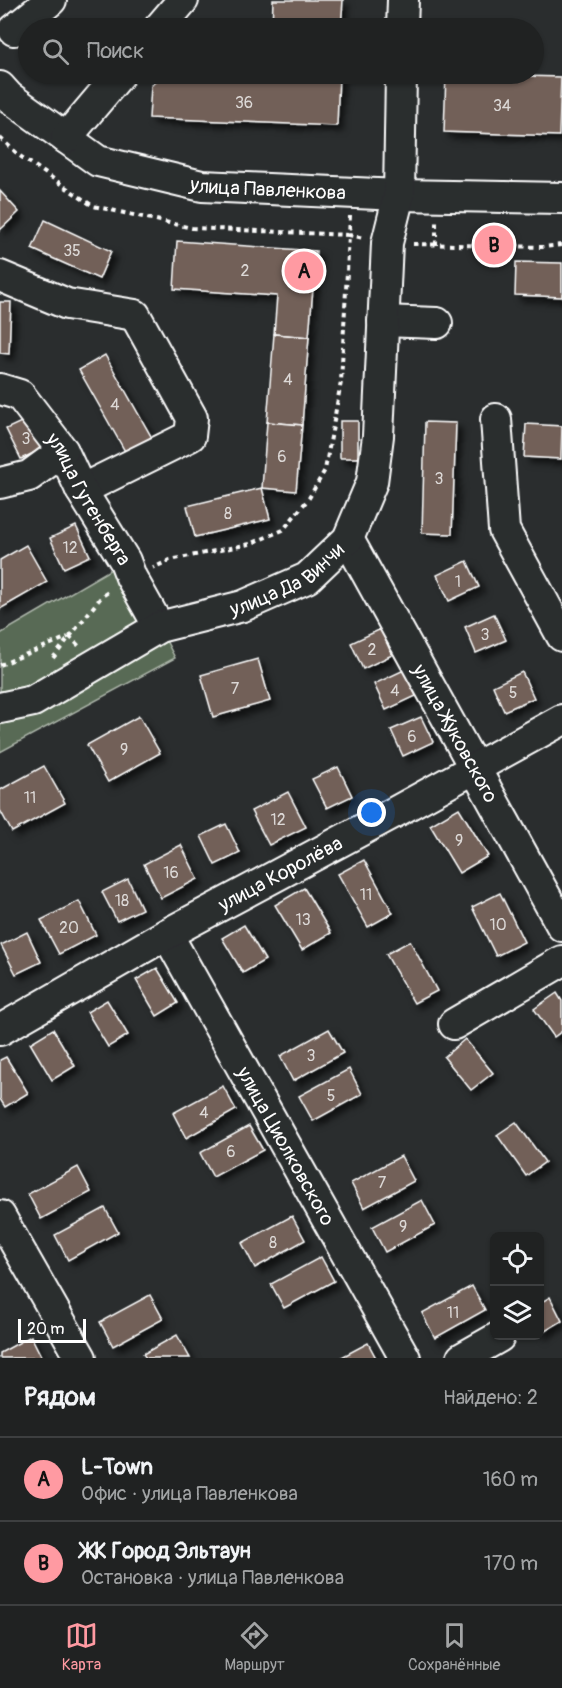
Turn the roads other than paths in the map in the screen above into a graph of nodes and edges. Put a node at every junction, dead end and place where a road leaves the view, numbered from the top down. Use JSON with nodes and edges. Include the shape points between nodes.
{"nodes":[{"id":1,"x":51,"y":0,"type":"edge"},
{"id":2,"x":183,"y":0,"type":"edge"},
{"id":3,"x":403,"y":0,"type":"edge"},
{"id":4,"x":29,"y":18,"type":"edge"},
{"id":5,"x":168,"y":18,"type":"edge"},
{"id":6,"x":402,"y":18,"type":"edge"},
{"id":7,"x":18,"y":27,"type":"edge"},
{"id":8,"x":14,"y":30,"type":"dead end"},
{"id":9,"x":112,"y":84,"type":"edge"},
{"id":10,"x":401,"y":84,"type":"edge"},
{"id":11,"x":0,"y":87,"type":"edge"},
{"id":12,"x":66,"y":138,"type":"junction"},
{"id":13,"x":399,"y":195,"type":"junction"},
{"id":14,"x":562,"y":198,"type":"edge"},
{"id":15,"x":0,"y":276,"type":"edge"},
{"id":16,"x":383,"y":321,"type":"junction"},
{"id":17,"x":437,"y":323,"type":"dead end"},
{"id":18,"x":0,"y":389,"type":"edge"},
{"id":19,"x":496,"y":419,"type":"dead end"},
{"id":20,"x":63,"y":451,"type":"junction"},
{"id":21,"x":0,"y":483,"type":"edge"},
{"id":22,"x":81,"y":490,"type":"junction"},
{"id":23,"x":348,"y":539,"type":"junction"},
{"id":24,"x":159,"y":627,"type":"junction"},
{"id":25,"x":562,"y":636,"type":"edge"},
{"id":26,"x":0,"y":708,"type":"edge"},
{"id":27,"x":562,"y":720,"type":"edge"},
{"id":28,"x":474,"y":767,"type":"junction"},
{"id":29,"x":562,"y":926,"type":"edge"},
{"id":30,"x":167,"y":934,"type":"junction"},
{"id":31,"x":562,"y":961,"type":"edge"},
{"id":32,"x":454,"y":1024,"type":"dead end"},
{"id":33,"x":0,"y":1030,"type":"edge"},
{"id":34,"x":0,"y":1216,"type":"edge"},
{"id":35,"x":495,"y":1340,"type":"edge"},
{"id":36,"x":81,"y":1358,"type":"edge"},
{"id":37,"x":405,"y":1358,"type":"edge"},
{"id":38,"x":462,"y":1358,"type":"edge"}],
"edges":[{"from":1,"to":4,"type":"street"},
{"from":2,"to":5,"type":"street"},
{"from":3,"to":6,"type":"street"},
{"from":7,"to":8,"type":"street"},
{"from":9,"to":12,"type":"street"},
{"from":10,"to":13,"type":"street","name":"улица Да Винчи"},
{"from":11,"to":12,"type":"street","name":"улица Павленкова"},
{"from":12,"to":13,"type":"street","name":"улица Павленкова","via":[[98,161],[202,186]]},
{"from":13,"to":14,"type":"street","name":"улица Павленкова"},
{"from":13,"to":16,"type":"street","name":"улица Да Винчи","via":[[387,243]]},
{"from":15,"to":22,"type":"street","via":[[68,304],[135,315],[192,418],[190,435]]},
{"from":16,"to":17,"type":"street"},
{"from":16,"to":23,"type":"street","name":"улица Да Винчи","via":[[372,482]]},
{"from":18,"to":20,"type":"street","name":"улица Гутенберга","via":[[20,395]]},
{"from":19,"to":25,"type":"street","via":[[504,530]]},
{"from":20,"to":21,"type":"street","via":[[29,476]]},
{"from":20,"to":22,"type":"street","name":"улица Гутенберга"},
{"from":22,"to":24,"type":"street","name":"улица Гутенберга","via":[[125,561]]},
{"from":23,"to":24,"type":"street","name":"улица Да Винчи","via":[[307,579],[243,606]]},
{"from":23,"to":28,"type":"street","name":"улица Жуковского"},
{"from":24,"to":26,"type":"street","name":"улица Да Винчи","via":[[33,700]]},
{"from":27,"to":28,"type":"street","name":"улица Королёва"},
{"from":28,"to":29,"type":"street","name":"улица Жуковского"},
{"from":28,"to":30,"type":"street","name":"улица Королёва"},
{"from":30,"to":33,"type":"street","name":"улица Королёва"},
{"from":30,"to":37,"type":"street","name":"улица Циолковского"},
{"from":31,"to":32,"type":"street"},
{"from":34,"to":36,"type":"street"},
{"from":35,"to":38,"type":"street"}]}
